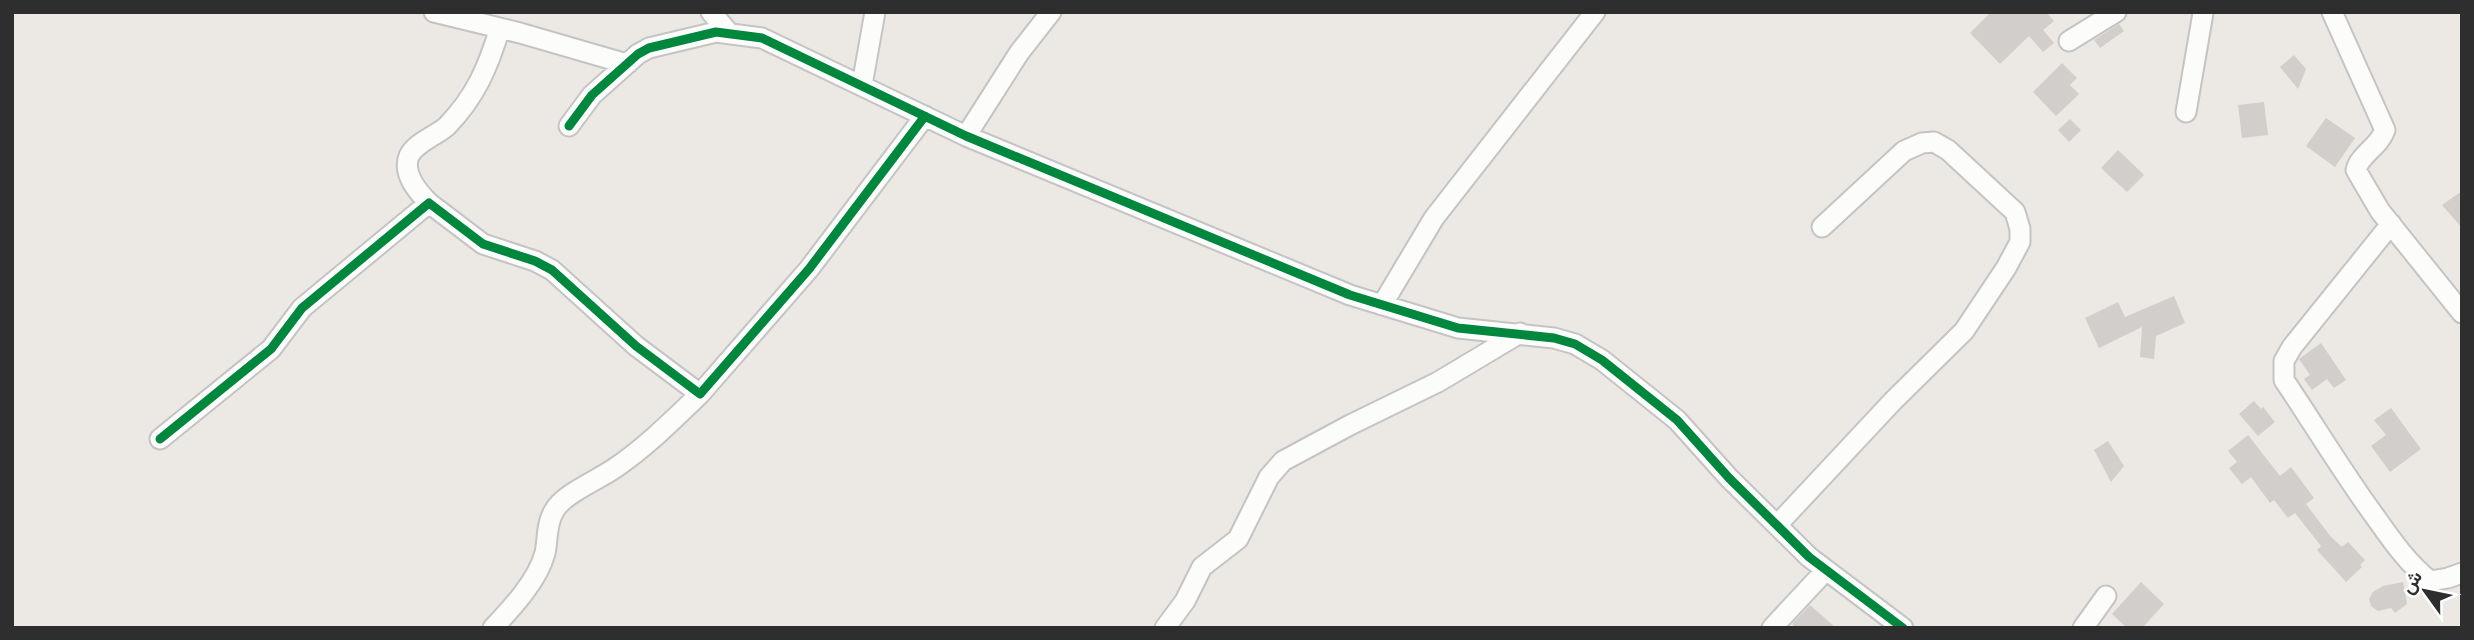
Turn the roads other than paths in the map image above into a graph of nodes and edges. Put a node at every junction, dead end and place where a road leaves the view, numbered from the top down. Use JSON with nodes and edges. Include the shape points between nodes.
{"nodes":[{"id":1,"x":434,"y":12,"type":"edge"},
{"id":2,"x":711,"y":12,"type":"edge"},
{"id":3,"x":876,"y":12,"type":"edge"},
{"id":4,"x":1051,"y":12,"type":"edge"},
{"id":5,"x":1595,"y":12,"type":"edge"},
{"id":6,"x":2116,"y":12,"type":"edge"},
{"id":7,"x":2332,"y":12,"type":"edge"},
{"id":8,"x":2204,"y":13,"type":"edge"},
{"id":9,"x":500,"y":28,"type":"junction"},
{"id":10,"x":729,"y":33,"type":"junction"},
{"id":11,"x":2069,"y":41,"type":"dead end"},
{"id":12,"x":627,"y":64,"type":"junction"},
{"id":13,"x":862,"y":85,"type":"junction"},
{"id":14,"x":2186,"y":112,"type":"dead end"},
{"id":15,"x":925,"y":116,"type":"junction"},
{"id":16,"x":569,"y":126,"type":"dead end"},
{"id":17,"x":966,"y":136,"type":"junction"},
{"id":18,"x":429,"y":203,"type":"junction"},
{"id":19,"x":2391,"y":224,"type":"junction"},
{"id":20,"x":1822,"y":227,"type":"dead end"},
{"id":21,"x":1382,"y":305,"type":"junction"},
{"id":22,"x":2462,"y":313,"type":"edge"},
{"id":23,"x":1520,"y":333,"type":"junction"},
{"id":24,"x":700,"y":394,"type":"junction"},
{"id":25,"x":160,"y":439,"type":"dead end"},
{"id":26,"x":1778,"y":524,"type":"junction"},
{"id":27,"x":1826,"y":570,"type":"junction"},
{"id":28,"x":2462,"y":573,"type":"edge"},
{"id":29,"x":2106,"y":596,"type":"dead end"},
{"id":30,"x":493,"y":628,"type":"edge"},
{"id":31,"x":1165,"y":628,"type":"edge"},
{"id":32,"x":1772,"y":628,"type":"edge"},
{"id":33,"x":1903,"y":628,"type":"edge"},
{"id":34,"x":2084,"y":628,"type":"edge"}],
"edges":[{"from":1,"to":9,"type":"street"},
{"from":2,"to":10,"type":"street"},
{"from":3,"to":13,"type":"street"},
{"from":4,"to":17,"type":"street"},
{"from":5,"to":21,"type":"street","via":[[1434,218]]},
{"from":6,"to":11,"type":"street"},
{"from":7,"to":19,"type":"street","via":[[2385,130],[2356,170]]},
{"from":8,"to":14,"type":"street"},
{"from":9,"to":12,"type":"street"},
{"from":9,"to":18,"type":"street","via":[[482,80],[467,103],[409,156],[407,169],[416,191]]},
{"from":10,"to":12,"type":"street","via":[[649,48]]},
{"from":10,"to":13,"type":"street","via":[[762,38]]},
{"from":12,"to":16,"type":"street","via":[[592,95]]},
{"from":13,"to":15,"type":"street"},
{"from":15,"to":17,"type":"street"},
{"from":15,"to":24,"type":"street","via":[[809,269]]},
{"from":17,"to":21,"type":"street"},
{"from":18,"to":24,"type":"street","via":[[483,244],[552,270],[636,346]]},
{"from":18,"to":25,"type":"street","via":[[302,308],[271,349]]},
{"from":19,"to":22,"type":"street"},
{"from":19,"to":28,"type":"street","via":[[2292,348],[2284,361],[2284,380],[2357,492],[2416,570],[2430,581]]},
{"from":20,"to":26,"type":"street","via":[[1904,151],[1934,142],[2015,212],[2020,242],[1964,331]]},
{"from":21,"to":23,"type":"street","via":[[1458,328]]},
{"from":23,"to":26,"type":"street","via":[[1575,344],[1602,360],[1677,420]]},
{"from":23,"to":31,"type":"street","via":[[1438,382],[1283,461],[1269,477],[1238,539],[1202,567]]},
{"from":24,"to":30,"type":"street","via":[[616,468],[554,510],[537,573]]},
{"from":26,"to":27,"type":"street"},
{"from":27,"to":32,"type":"street"},
{"from":27,"to":33,"type":"street"},
{"from":29,"to":34,"type":"street"}]}
